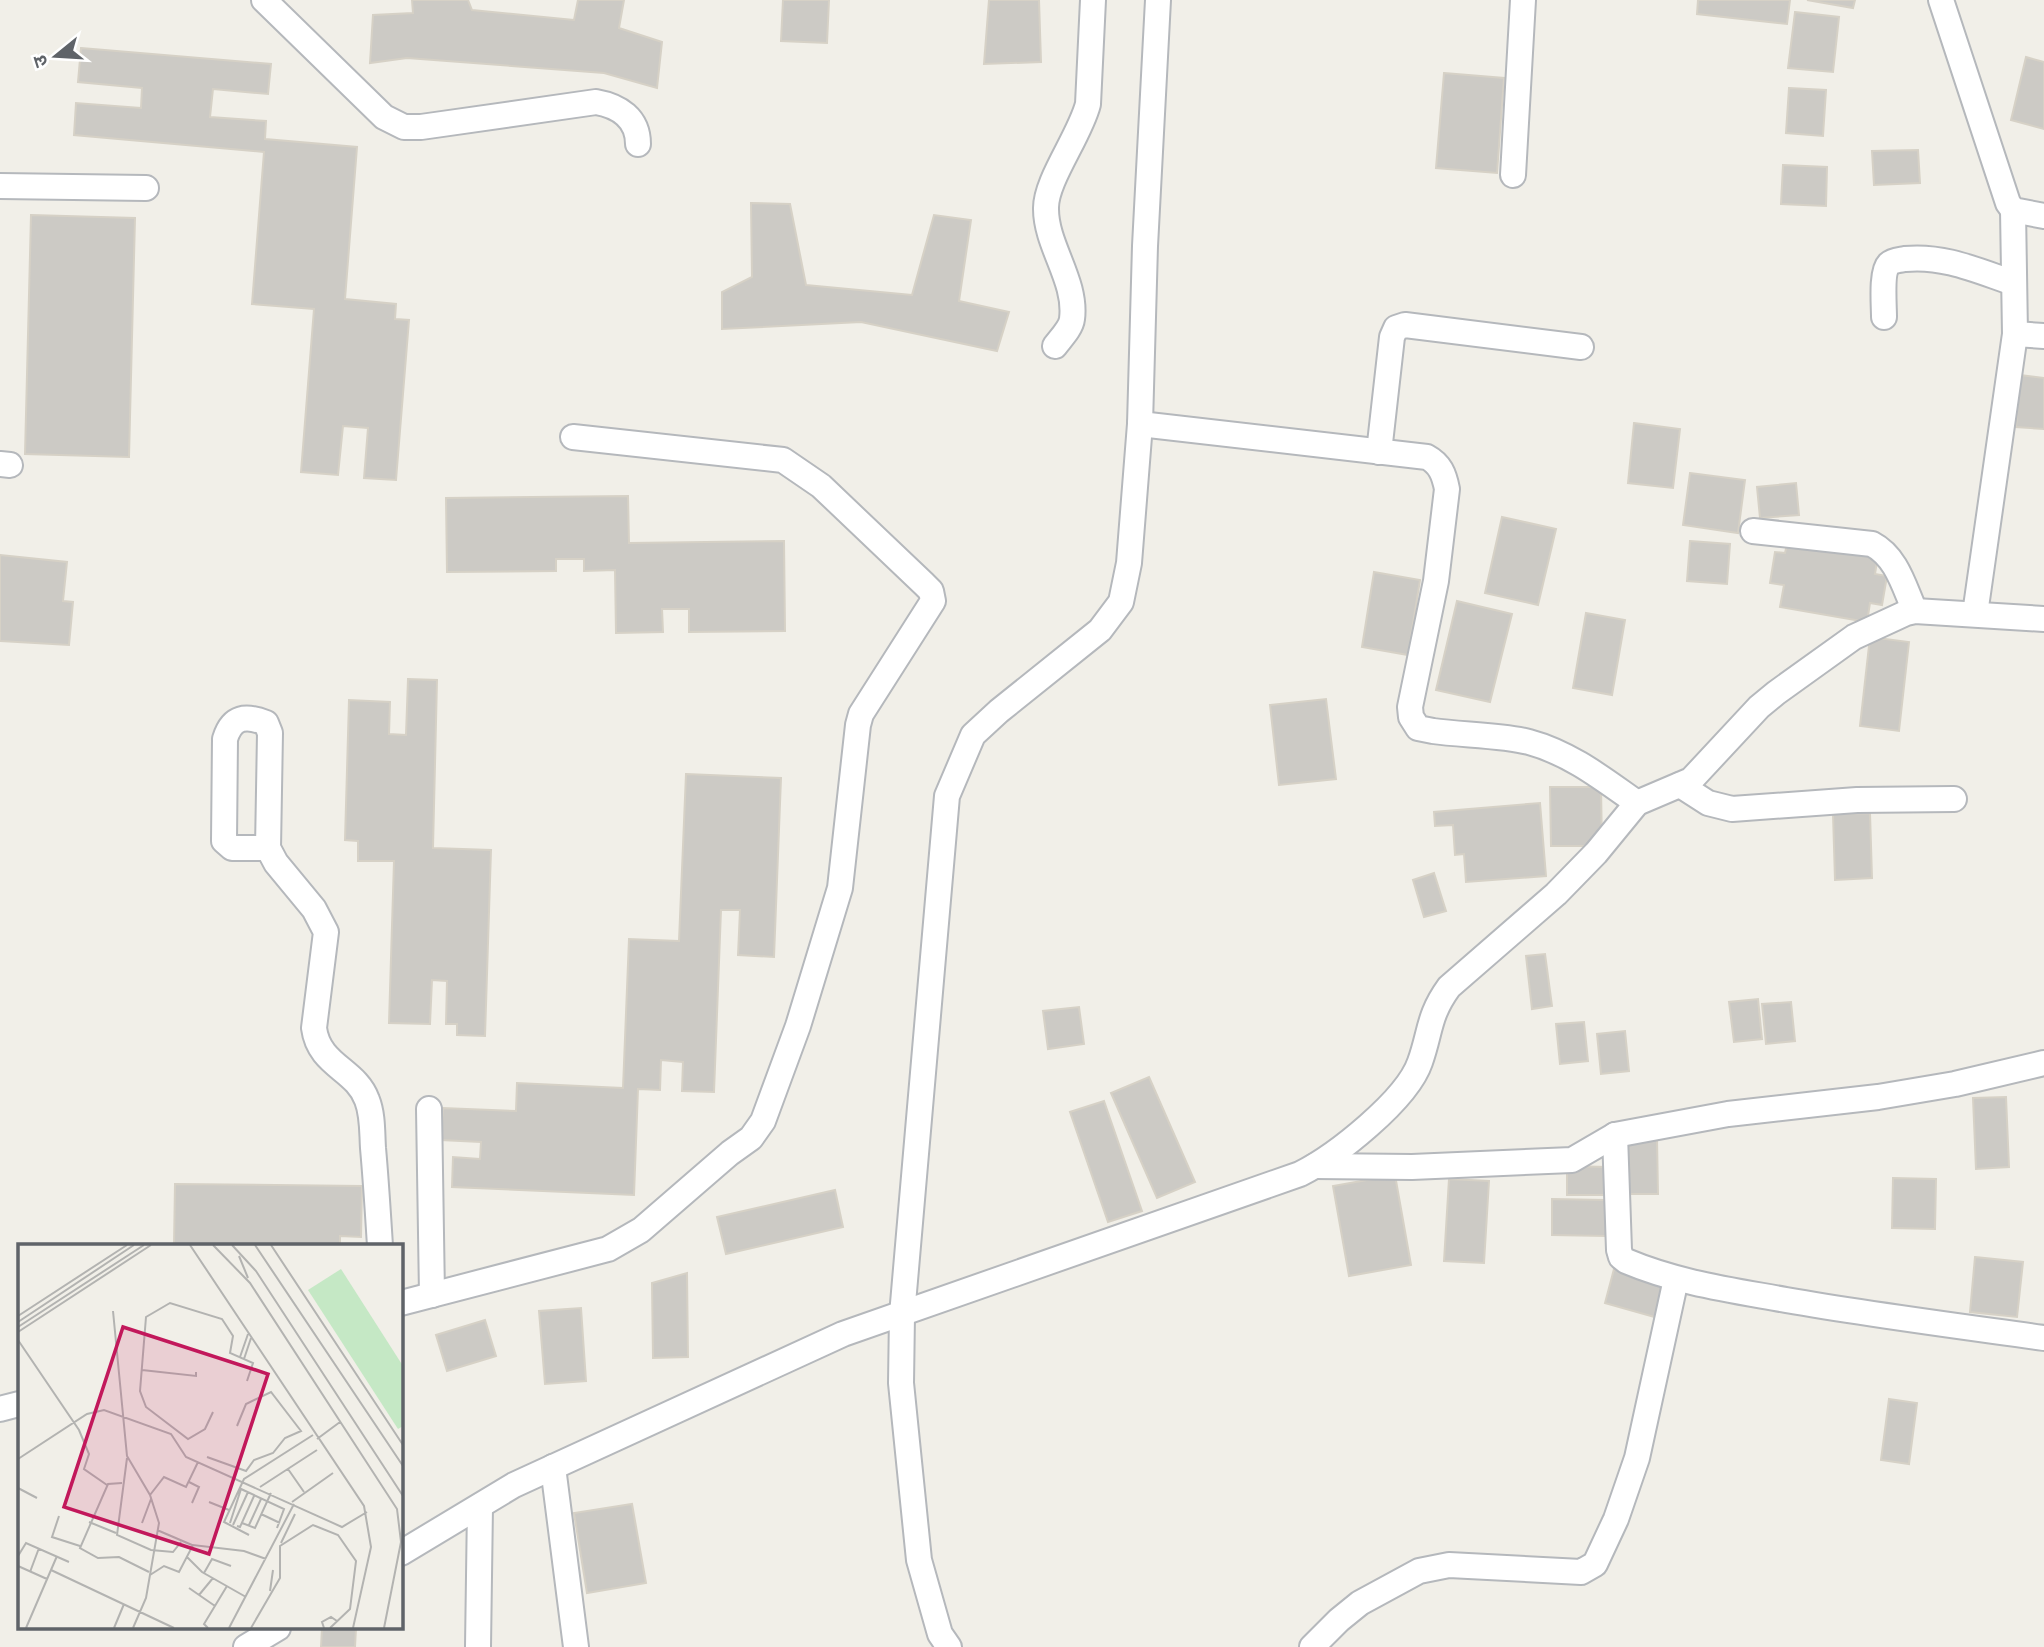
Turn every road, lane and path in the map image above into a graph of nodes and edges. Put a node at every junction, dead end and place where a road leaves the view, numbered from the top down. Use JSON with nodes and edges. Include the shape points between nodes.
{"nodes":[{"id":1,"x":264,"y":0,"type":"edge"},
{"id":2,"x":1093,"y":0,"type":"edge"},
{"id":3,"x":1158,"y":0,"type":"edge"},
{"id":4,"x":1523,"y":0,"type":"edge"},
{"id":5,"x":1941,"y":0,"type":"edge"},
{"id":6,"x":638,"y":144,"type":"dead end"},
{"id":7,"x":1513,"y":176,"type":"dead end"},
{"id":8,"x":0,"y":186,"type":"edge"},
{"id":9,"x":146,"y":188,"type":"dead end"},
{"id":10,"x":2013,"y":210,"type":"junction"},
{"id":11,"x":2044,"y":216,"type":"edge"},
{"id":12,"x":2014,"y":283,"type":"junction"},
{"id":13,"x":1884,"y":317,"type":"dead end"},
{"id":14,"x":2015,"y":334,"type":"junction"},
{"id":15,"x":2044,"y":336,"type":"edge"},
{"id":16,"x":1055,"y":346,"type":"dead end"},
{"id":17,"x":1581,"y":347,"type":"dead end"},
{"id":18,"x":1140,"y":424,"type":"junction"},
{"id":19,"x":573,"y":437,"type":"dead end"},
{"id":20,"x":1380,"y":452,"type":"junction"},
{"id":21,"x":1753,"y":531,"type":"dead end"},
{"id":22,"x":1915,"y":611,"type":"junction"},
{"id":23,"x":1975,"y":614,"type":"junction"},
{"id":24,"x":2044,"y":619,"type":"edge"},
{"id":25,"x":1680,"y":785,"type":"junction"},
{"id":26,"x":1954,"y":799,"type":"dead end"},
{"id":27,"x":1637,"y":803,"type":"junction"},
{"id":28,"x":268,"y":848,"type":"junction"},
{"id":29,"x":2044,"y":1063,"type":"edge"},
{"id":30,"x":429,"y":1109,"type":"dead end"},
{"id":31,"x":1615,"y":1135,"type":"junction"},
{"id":32,"x":1315,"y":1166,"type":"junction"},
{"id":33,"x":380,"y":1244,"type":"edge"},
{"id":34,"x":1676,"y":1279,"type":"junction"},
{"id":35,"x":432,"y":1295,"type":"junction"},
{"id":36,"x":402,"y":1303,"type":"edge"},
{"id":37,"x":902,"y":1315,"type":"junction"},
{"id":38,"x":2044,"y":1338,"type":"edge"},
{"id":39,"x":18,"y":1404,"type":"edge"},
{"id":40,"x":0,"y":1409,"type":"edge"},
{"id":41,"x":553,"y":1467,"type":"junction"},
{"id":42,"x":480,"y":1506,"type":"junction"},
{"id":43,"x":402,"y":1552,"type":"edge"},
{"id":44,"x":275,"y":1630,"type":"edge"},
{"id":45,"x":246,"y":1647,"type":"edge"},
{"id":46,"x":478,"y":1647,"type":"edge"},
{"id":47,"x":576,"y":1647,"type":"edge"},
{"id":48,"x":949,"y":1647,"type":"edge"},
{"id":49,"x":1312,"y":1647,"type":"edge"}],
"edges":[{"from":1,"to":6,"type":"street","via":[[384,117],[404,127],[596,102],[631,118]]},
{"from":2,"to":16,"type":"street","via":[[1088,104],[1049,190],[1046,208],[1071,300],[1072,321]]},
{"from":3,"to":18,"type":"street","via":[[1144,246]]},
{"from":4,"to":7,"type":"street"},
{"from":5,"to":10,"type":"street"},
{"from":8,"to":9,"type":"street"},
{"from":10,"to":11,"type":"street"},
{"from":10,"to":12,"type":"street"},
{"from":12,"to":13,"type":"street","via":[[1945,260],[1897,260],[1885,272]]},
{"from":12,"to":14,"type":"street"},
{"from":14,"to":15,"type":"street"},
{"from":14,"to":23,"type":"street"},
{"from":17,"to":20,"type":"street","via":[[1405,325],[1396,328]]},
{"from":18,"to":20,"type":"street"},
{"from":18,"to":37,"type":"street","via":[[1129,564],[1121,602],[1100,630],[973,735],[947,796]]},
{"from":19,"to":35,"type":"street","via":[[783,460],[821,486],[931,591],[933,601],[861,714],[840,888],[798,1026],[763,1121],[751,1138],[641,1230],[608,1249]]},
{"from":20,"to":27,"type":"street","via":[[1427,457],[1436,462],[1447,489],[1436,581],[1410,707],[1410,717],[1418,728],[1528,742],[1587,768]]},
{"from":21,"to":22,"type":"street","via":[[1872,544],[1892,559]]},
{"from":22,"to":23,"type":"street"},
{"from":22,"to":25,"type":"street","via":[[1854,637],[1776,693]]},
{"from":23,"to":24,"type":"street"},
{"from":25,"to":26,"type":"street","via":[[1708,803],[1732,809]]},
{"from":25,"to":27,"type":"street"},
{"from":27,"to":32,"type":"street","via":[[1556,894],[1449,987],[1430,1019],[1420,1063],[1401,1094]]},
{"from":28,"to":28,"type":"street","via":[[232,848],[224,841],[225,739],[229,726],[238,720],[267,723],[270,733]]},
{"from":28,"to":33,"type":"street","via":[[326,932],[316,1042],[367,1099]]},
{"from":29,"to":31,"type":"street","via":[[1878,1097],[1728,1114]]},
{"from":30,"to":35,"type":"street"},
{"from":31,"to":32,"type":"street","via":[[1582,1156],[1560,1161]]},
{"from":31,"to":34,"type":"street","via":[[1621,1257]]},
{"from":32,"to":37,"type":"street"},
{"from":34,"to":38,"type":"street"},
{"from":34,"to":49,"type":"street","via":[[1637,1458],[1595,1564],[1581,1572],[1449,1566],[1419,1571],[1360,1603]]},
{"from":35,"to":36,"type":"street"},
{"from":37,"to":41,"type":"street","via":[[843,1334]]},
{"from":37,"to":48,"type":"street","via":[[901,1383],[919,1560],[940,1634]]},
{"from":39,"to":40,"type":"street"},
{"from":41,"to":42,"type":"street"},
{"from":41,"to":47,"type":"street"},
{"from":42,"to":43,"type":"street"},
{"from":42,"to":46,"type":"street"},
{"from":44,"to":45,"type":"street"}]}
